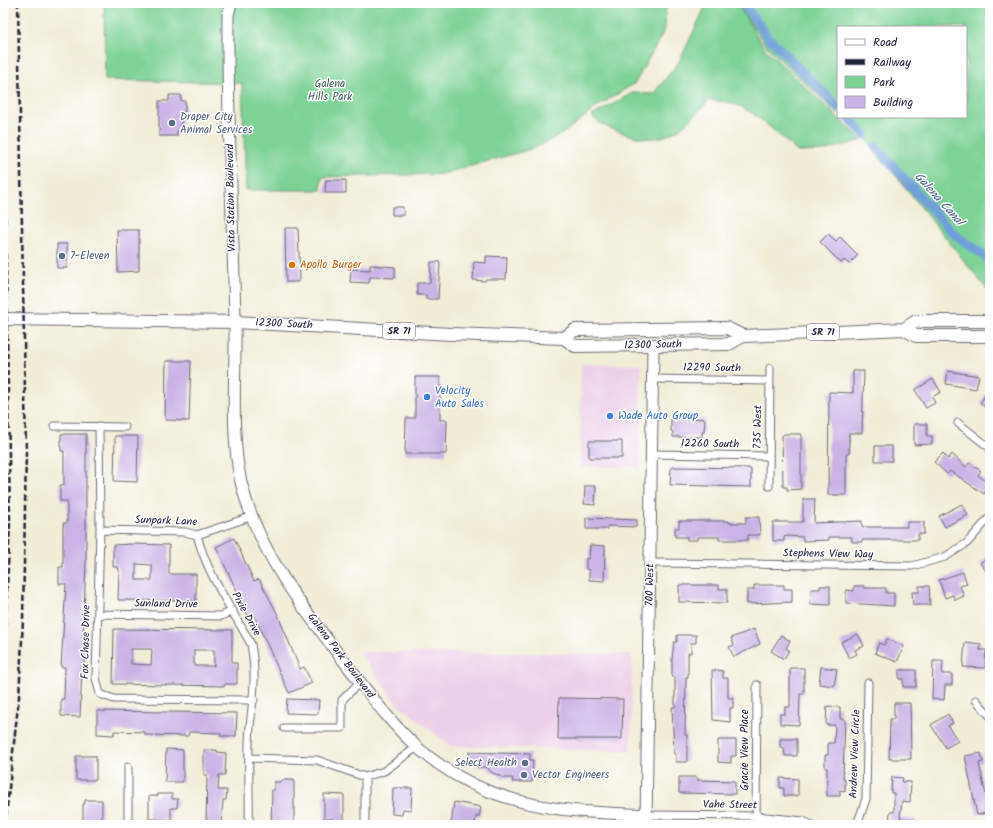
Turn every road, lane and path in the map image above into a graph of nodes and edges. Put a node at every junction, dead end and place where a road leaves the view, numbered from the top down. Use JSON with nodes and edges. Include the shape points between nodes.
{"nodes":[{"id":1,"x":231,"y":3,"type":"edge"},
{"id":2,"x":3,"y":319,"type":"edge"},
{"id":3,"x":990,"y":321,"type":"edge"},
{"id":4,"x":235,"y":322,"type":"junction"},
{"id":5,"x":904,"y":329,"type":"junction"},
{"id":6,"x":743,"y":336,"type":"junction"},
{"id":7,"x":990,"y":336,"type":"edge"},
{"id":8,"x":564,"y":338,"type":"junction"},
{"id":9,"x":653,"y":345,"type":"junction"},
{"id":10,"x":770,"y":368,"type":"dead end"},
{"id":11,"x":653,"y":379,"type":"junction"},
{"id":12,"x":770,"y":381,"type":"junction"},
{"id":13,"x":958,"y":423,"type":"dead end"},
{"id":14,"x":54,"y":426,"type":"dead end"},
{"id":15,"x":99,"y":426,"type":"junction"},
{"id":16,"x":125,"y":427,"type":"dead end"},
{"id":17,"x":990,"y":448,"type":"edge"},
{"id":18,"x":652,"y":454,"type":"junction"},
{"id":19,"x":768,"y":456,"type":"junction"},
{"id":20,"x":769,"y":486,"type":"dead end"},
{"id":21,"x":253,"y":516,"type":"junction"},
{"id":22,"x":990,"y":517,"type":"edge"},
{"id":23,"x":100,"y":530,"type":"junction"},
{"id":24,"x":197,"y":534,"type":"junction"},
{"id":25,"x":650,"y":563,"type":"junction"},
{"id":26,"x":232,"y":611,"type":"junction"},
{"id":27,"x":98,"y":614,"type":"junction"},
{"id":28,"x":360,"y":682,"type":"junction"},
{"id":29,"x":868,"y":684,"type":"dead end"},
{"id":30,"x":757,"y":685,"type":"dead end"},
{"id":31,"x":254,"y":700,"type":"junction"},
{"id":32,"x":976,"y":700,"type":"dead end"},
{"id":33,"x":990,"y":716,"type":"edge"},
{"id":34,"x":284,"y":728,"type":"dead end"},
{"id":35,"x":417,"y":747,"type":"junction"},
{"id":36,"x":249,"y":758,"type":"junction"},
{"id":37,"x":128,"y":767,"type":"dead end"},
{"id":38,"x":365,"y":777,"type":"junction"},
{"id":39,"x":756,"y":816,"type":"junction"},
{"id":40,"x":646,"y":820,"type":"edge"},
{"id":41,"x":128,"y":825,"type":"edge"},
{"id":42,"x":249,"y":825,"type":"edge"},
{"id":43,"x":365,"y":825,"type":"edge"},
{"id":44,"x":756,"y":825,"type":"edge"},
{"id":45,"x":812,"y":825,"type":"edge"},
{"id":46,"x":857,"y":825,"type":"edge"}],
"edges":[{"from":1,"to":4,"type":"street","name":"Vista Station Boulevard","via":[[228,16],[228,99]]},
{"from":2,"to":4,"type":"main road","name":"12300 South","number":"SR 71"},
{"from":3,"to":5,"type":"main road","number":"SR 71","via":[[916,321]]},
{"from":4,"to":8,"type":"main road","name":"12300 South","number":"SR 71"},
{"from":4,"to":21,"type":"street","name":"Galena Park Boulevard","via":[[236,446],[241,482]]},
{"from":5,"to":6,"type":"main road","name":"12300 South","number":"SR 71"},
{"from":5,"to":7,"type":"main road","number":"SR 71","via":[[916,336]]},
{"from":6,"to":8,"type":"main road","name":"12300 South","number":"SR 71","via":[[727,328],[575,330]]},
{"from":6,"to":9,"type":"main road","name":"12300 South","number":"SR 71","via":[[729,344]]},
{"from":8,"to":9,"type":"main road","name":"12300 South","number":"SR 71","via":[[575,346]]},
{"from":9,"to":11,"type":"street","name":"700 West"},
{"from":10,"to":12,"type":"street","name":"735 West"},
{"from":11,"to":12,"type":"street","name":"12290 South"},
{"from":11,"to":18,"type":"street","name":"700 West"},
{"from":12,"to":19,"type":"street","name":"735 West"},
{"from":13,"to":17,"type":"street"},
{"from":14,"to":15,"type":"street"},
{"from":15,"to":16,"type":"street"},
{"from":15,"to":23,"type":"street","name":"Fox Chase Drive"},
{"from":18,"to":19,"type":"street","name":"12260 South"},
{"from":18,"to":25,"type":"street","name":"700 West"},
{"from":19,"to":20,"type":"street","name":"735 West"},
{"from":21,"to":24,"type":"street","name":"Sunpark Lane"},
{"from":21,"to":28,"type":"street","name":"Galena Park Boulevard","via":[[260,539],[272,560],[318,628]]},
{"from":22,"to":25,"type":"street","name":"Stephens View Way","via":[[967,543],[945,557],[912,566]]},
{"from":23,"to":24,"type":"street","name":"Sunpark Lane"},
{"from":23,"to":27,"type":"street","name":"Fox Chase Drive"},
{"from":24,"to":26,"type":"street","name":"Pixie Drive","via":[[202,555],[212,577]]},
{"from":25,"to":40,"type":"street","name":"700 West"},
{"from":26,"to":27,"type":"street","name":"Sunland Drive","via":[[221,616]]},
{"from":26,"to":31,"type":"street","name":"Pixie Drive","via":[[251,644]]},
{"from":27,"to":31,"type":"street","name":"Fox Chase Drive","via":[[96,678],[100,694],[114,699]]},
{"from":28,"to":34,"type":"street","via":[[342,700],[342,728]]},
{"from":28,"to":35,"type":"street","name":"Galena Park Boulevard","via":[[386,715]]},
{"from":29,"to":46,"type":"street","name":"Andrew View Circle","via":[[866,799]]},
{"from":30,"to":39,"type":"street","name":"Gracie View Place"},
{"from":31,"to":36,"type":"street","name":"Pixie Drive"},
{"from":32,"to":33,"type":"street"},
{"from":35,"to":38,"type":"street","via":[[384,771]]},
{"from":35,"to":40,"type":"street","name":"Galena Park Boulevard","via":[[464,779],[510,799],[538,807]]},
{"from":36,"to":38,"type":"street","via":[[317,760]]},
{"from":36,"to":42,"type":"street","name":"Pixie Drive"},
{"from":37,"to":41,"type":"street"},
{"from":38,"to":43,"type":"street"},
{"from":39,"to":40,"type":"street","name":"Vahe Street"},
{"from":39,"to":44,"type":"street","name":"Gracie View Place"},
{"from":39,"to":45,"type":"street","name":"Vahe Street"}]}
